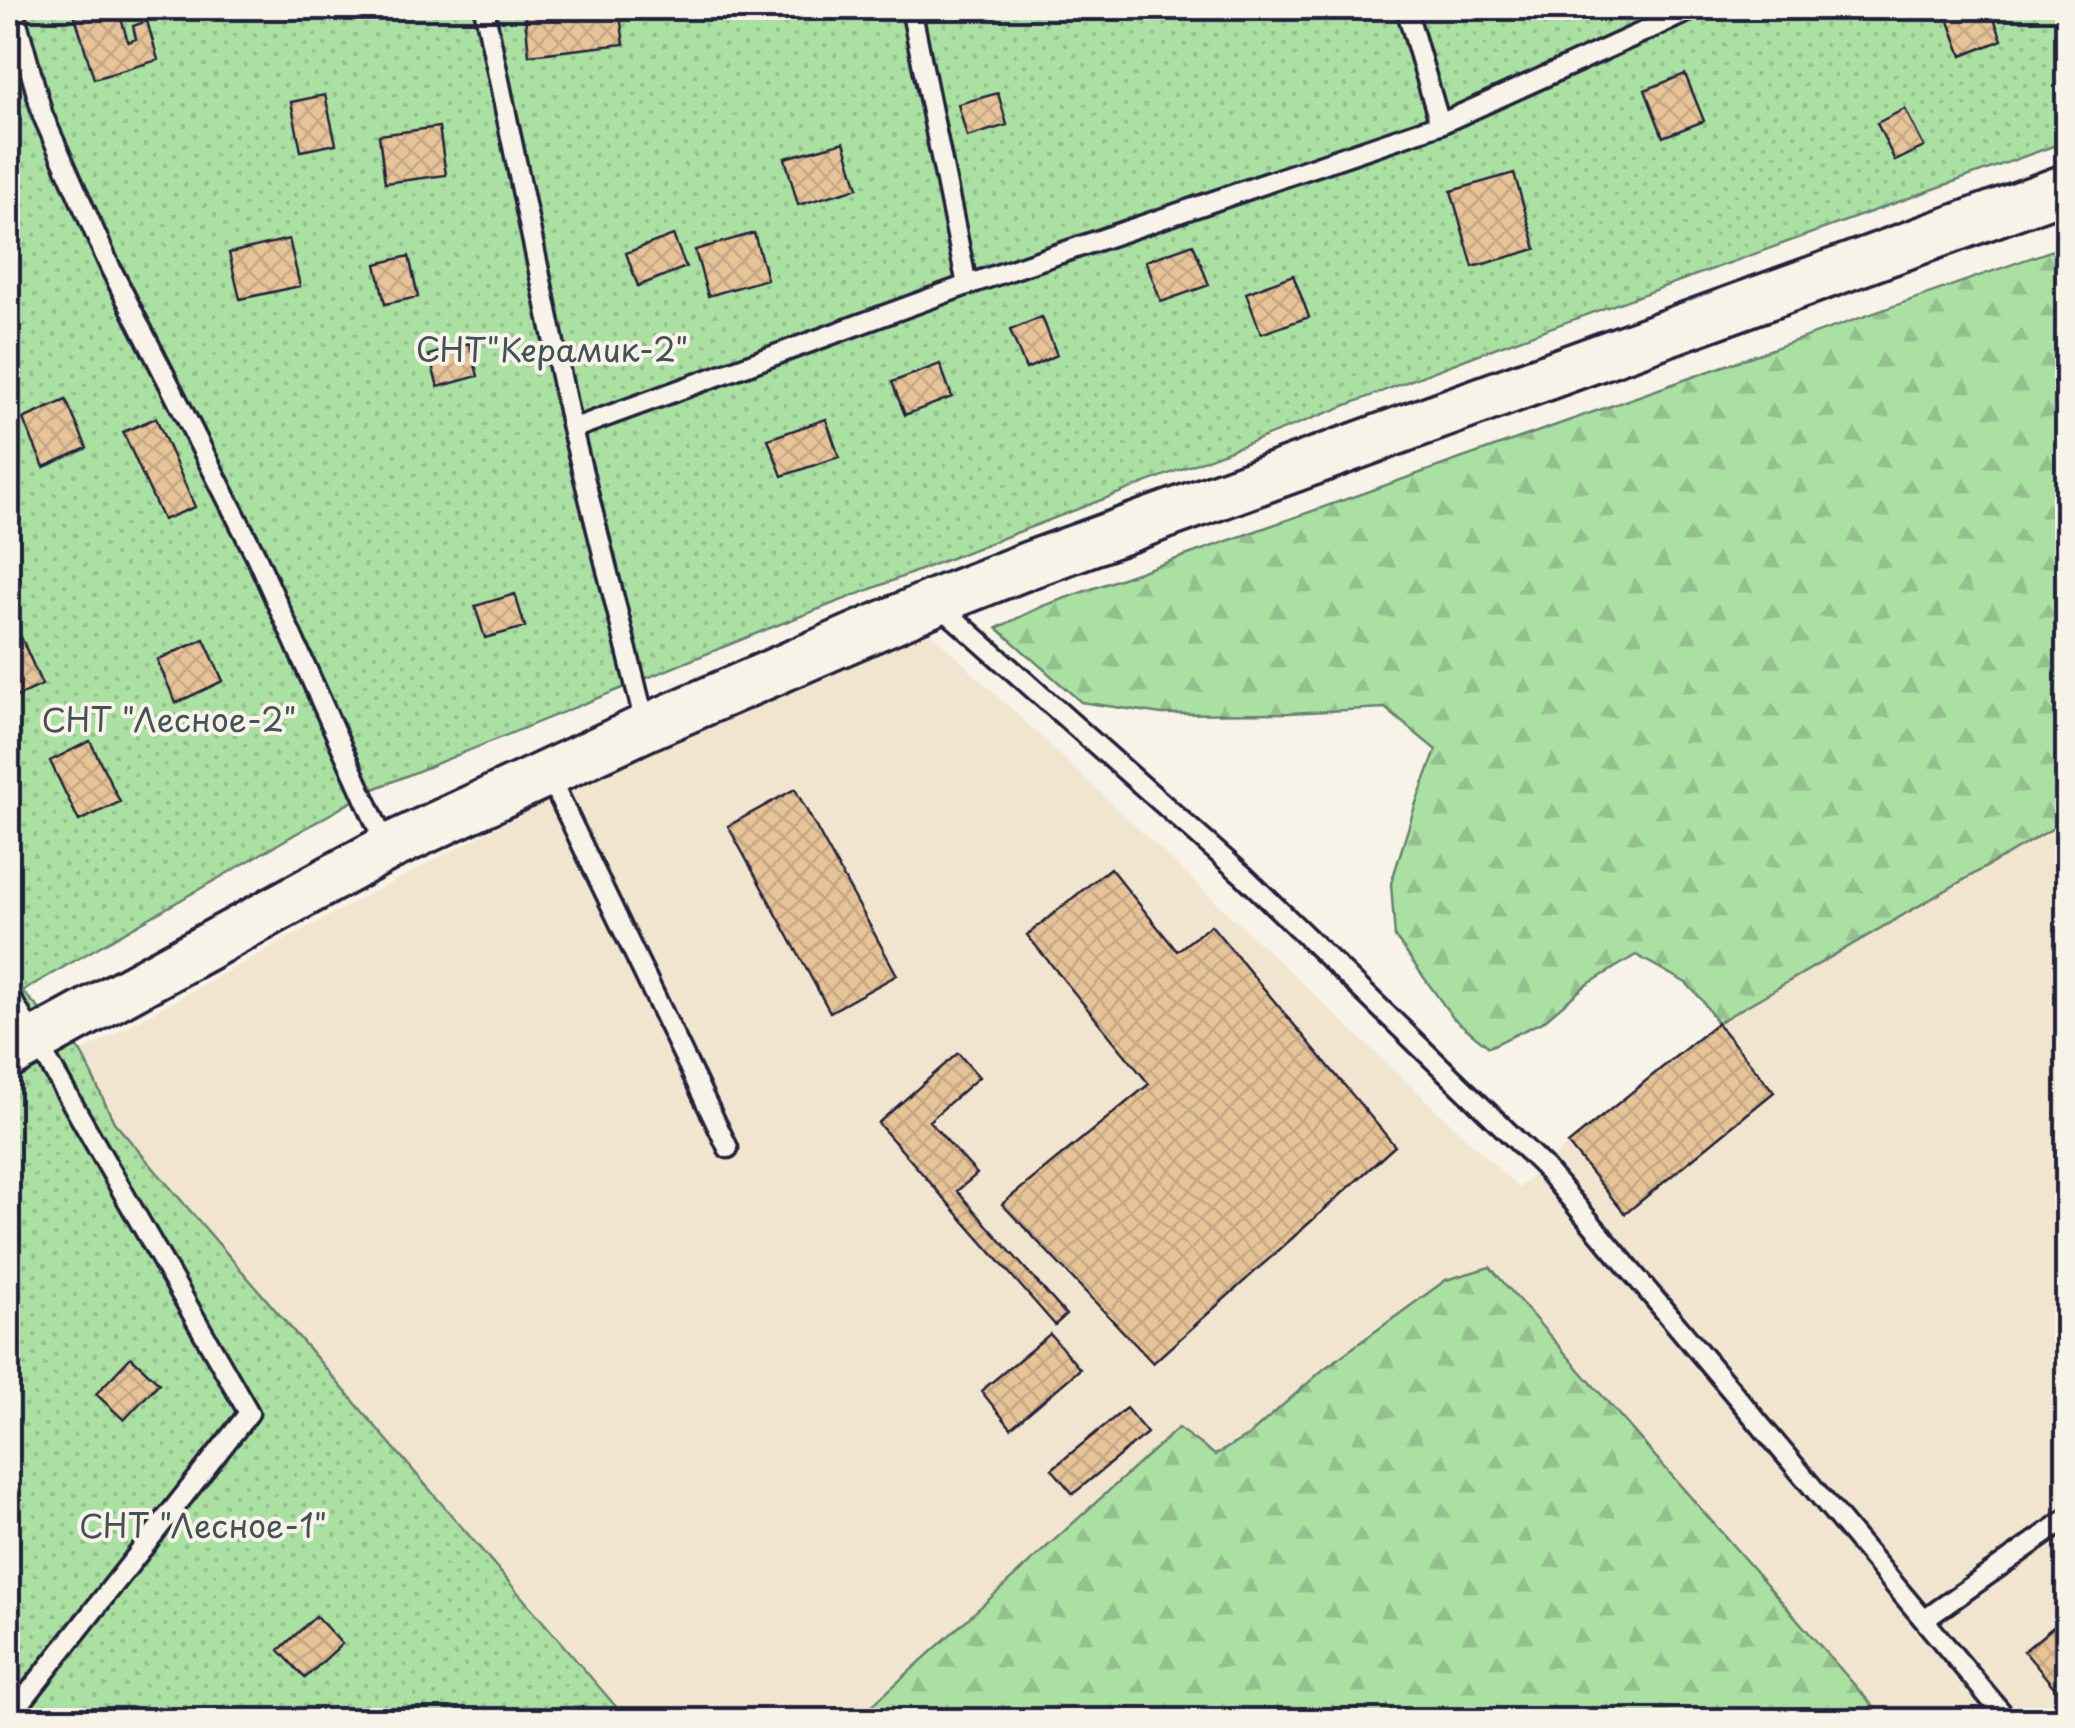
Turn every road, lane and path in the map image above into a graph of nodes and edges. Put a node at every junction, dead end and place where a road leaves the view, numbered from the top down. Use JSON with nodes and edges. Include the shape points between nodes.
{"nodes":[{"id":1,"x":14,"y":8,"type":"edge"},
{"id":2,"x":484,"y":8,"type":"edge"},
{"id":3,"x":912,"y":8,"type":"edge"},
{"id":4,"x":1406,"y":8,"type":"edge"},
{"id":5,"x":1696,"y":8,"type":"edge"},
{"id":6,"x":1440,"y":124,"type":"junction"},
{"id":7,"x":2068,"y":187,"type":"edge"},
{"id":8,"x":967,"y":285,"type":"junction"},
{"id":9,"x":572,"y":429,"type":"junction"},
{"id":10,"x":934,"y":602,"type":"junction"},
{"id":11,"x":646,"y":727,"type":"junction"},
{"id":12,"x":548,"y":773,"type":"junction"},
{"id":13,"x":388,"y":848,"type":"junction"},
{"id":14,"x":8,"y":994,"type":"edge"},
{"id":15,"x":22,"y":1048,"type":"edge"},
{"id":16,"x":728,"y":1148,"type":"dead end"},
{"id":17,"x":2068,"y":1518,"type":"edge"},
{"id":18,"x":1924,"y":1620,"type":"junction"},
{"id":19,"x":8,"y":1719,"type":"edge"},
{"id":20,"x":2008,"y":1720,"type":"edge"}],
"edges":[{"from":1,"to":13,"type":"lane","via":[[42,116],[110,269],[256,556]]},
{"from":2,"to":9,"type":"lane"},
{"from":3,"to":8,"type":"lane"},
{"from":4,"to":6,"type":"lane"},
{"from":5,"to":6,"type":"lane"},
{"from":6,"to":8,"type":"lane"},
{"from":7,"to":10,"type":"street"},
{"from":8,"to":9,"type":"lane"},
{"from":9,"to":11,"type":"lane"},
{"from":10,"to":11,"type":"street"},
{"from":10,"to":18,"type":"lane","via":[[1244,876],[1543,1166]]},
{"from":11,"to":12,"type":"street"},
{"from":12,"to":13,"type":"street"},
{"from":12,"to":16,"type":"lane"},
{"from":13,"to":15,"type":"street"},
{"from":14,"to":15,"type":"lane"},
{"from":15,"to":19,"type":"lane","via":[[249,1413]]},
{"from":17,"to":18,"type":"lane"},
{"from":18,"to":20,"type":"lane"}]}
